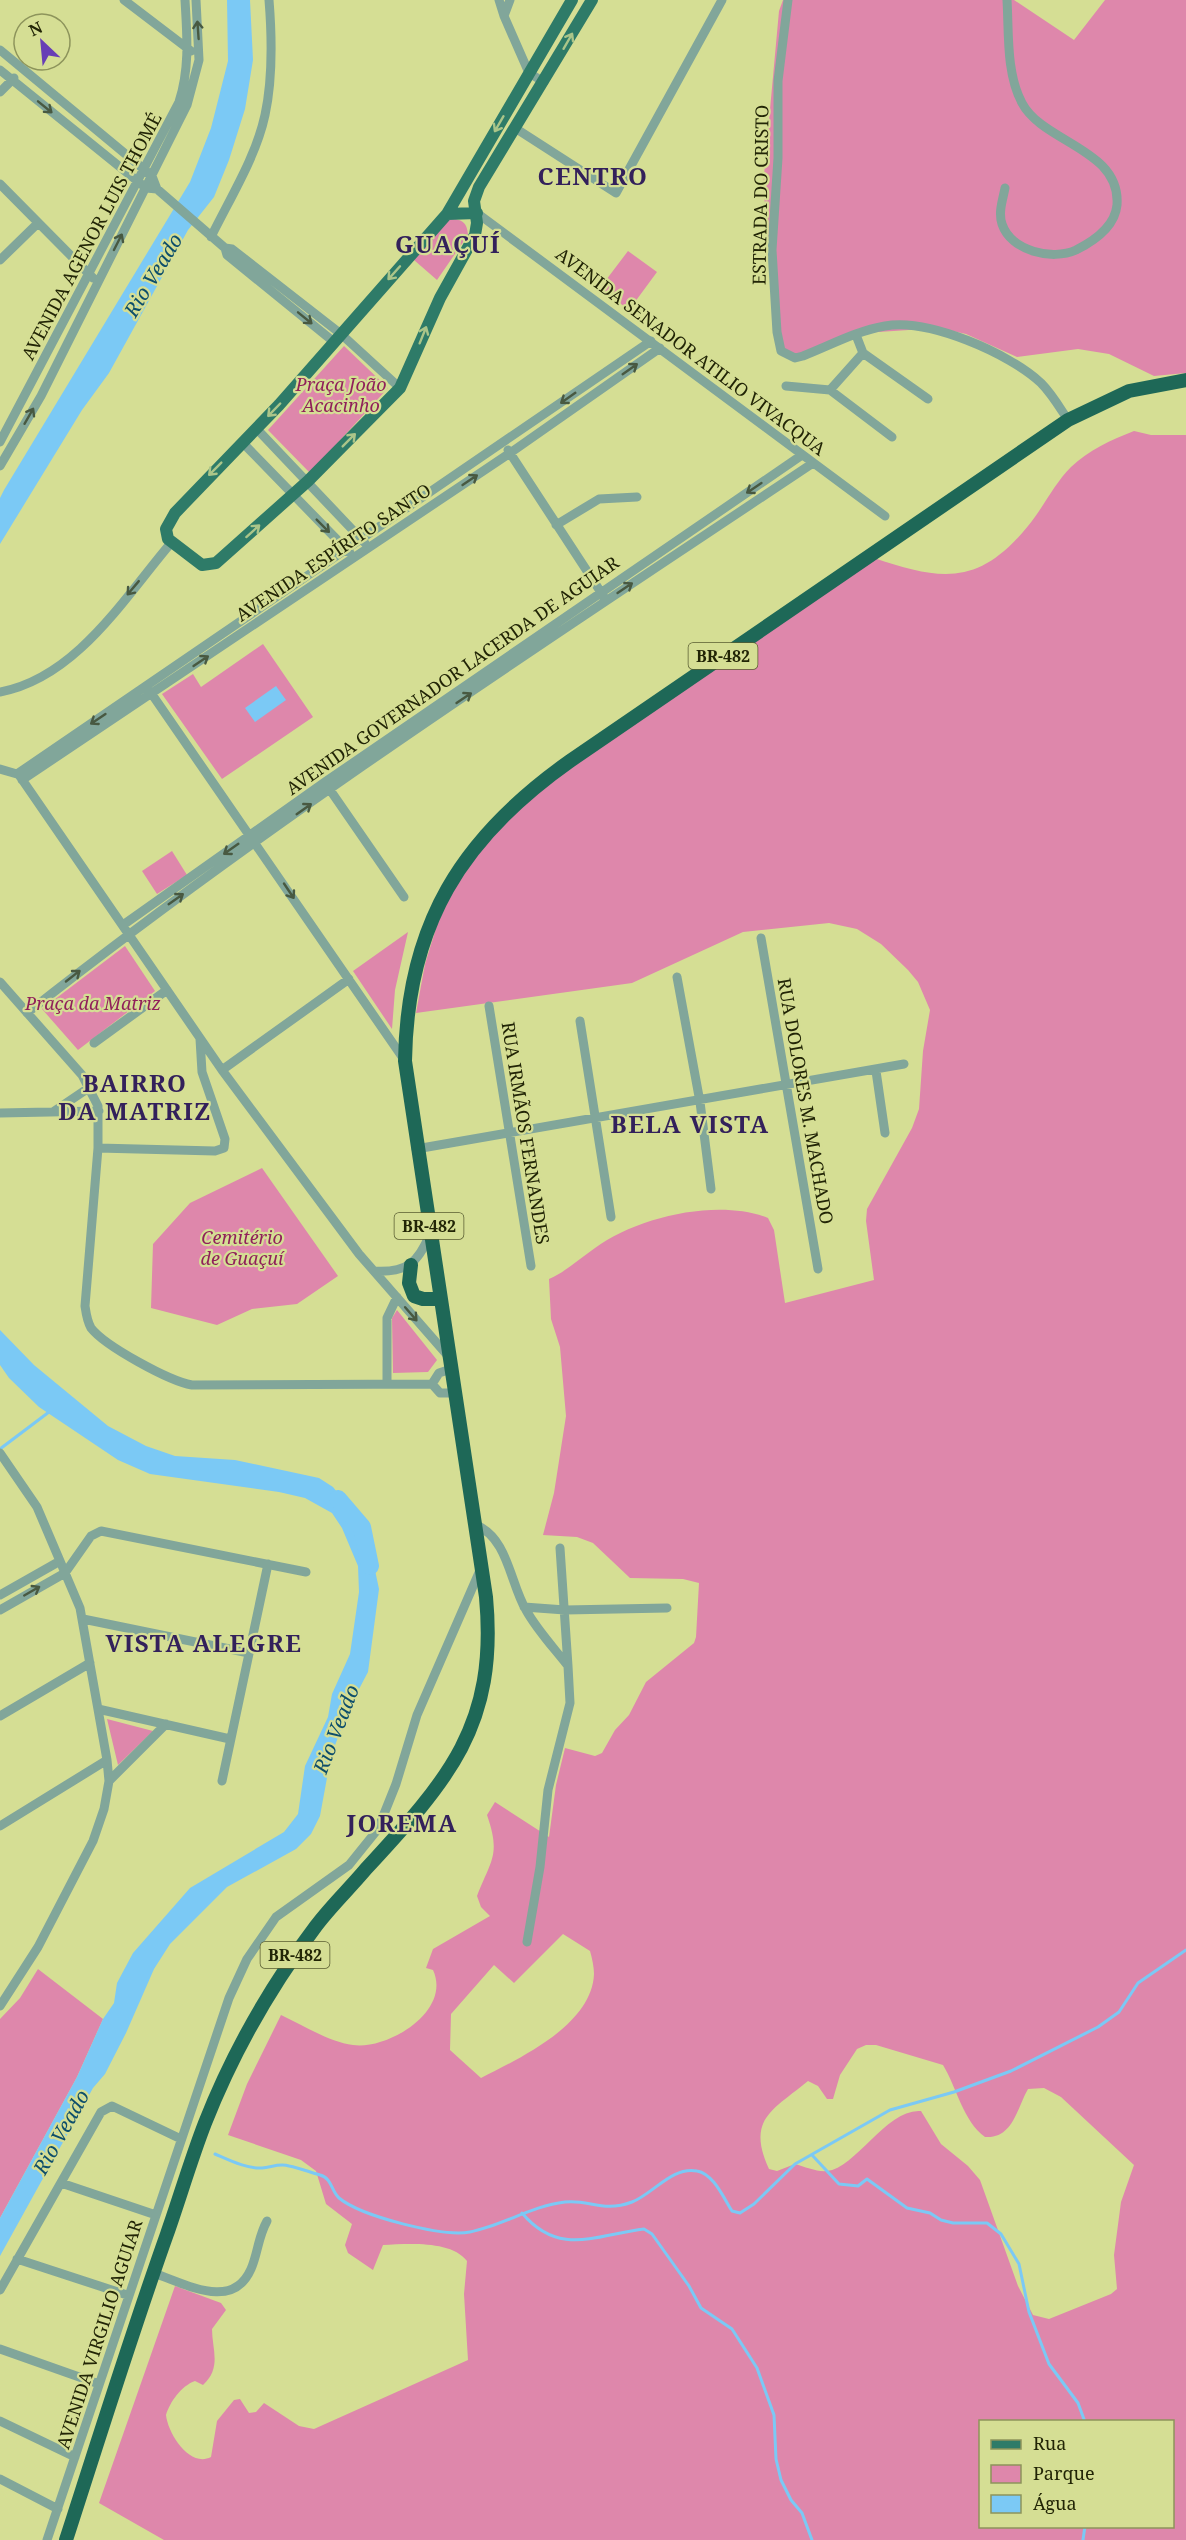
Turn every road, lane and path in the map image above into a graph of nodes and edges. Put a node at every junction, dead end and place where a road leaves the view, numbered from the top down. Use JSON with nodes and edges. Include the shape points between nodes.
{"nodes":[{"id":1,"x":124,"y":0,"type":"edge"},
{"id":2,"x":185,"y":0,"type":"edge"},
{"id":3,"x":196,"y":0,"type":"edge"},
{"id":4,"x":269,"y":0,"type":"edge"},
{"id":5,"x":500,"y":0,"type":"edge"},
{"id":6,"x":510,"y":0,"type":"edge"},
{"id":7,"x":572,"y":0,"type":"edge"},
{"id":8,"x":592,"y":0,"type":"edge"},
{"id":9,"x":722,"y":0,"type":"edge"},
{"id":10,"x":788,"y":0,"type":"edge"},
{"id":11,"x":1007,"y":0,"type":"edge"},
{"id":12,"x":504,"y":16,"type":"junction"},
{"id":13,"x":0,"y":50,"type":"edge"},
{"id":14,"x":188,"y":51,"type":"junction"},
{"id":15,"x":200,"y":56,"type":"junction"},
{"id":16,"x":12,"y":60,"type":"edge"},
{"id":17,"x":0,"y":70,"type":"edge"},
{"id":18,"x":19,"y":72,"type":"edge"},
{"id":19,"x":26,"y":72,"type":"edge"},
{"id":20,"x":529,"y":73,"type":"junction"},
{"id":21,"x":12,"y":80,"type":"junction"},
{"id":22,"x":544,"y":82,"type":"junction"},
{"id":23,"x":0,"y":92,"type":"edge"},
{"id":24,"x":515,"y":128,"type":"junction"},
{"id":25,"x":144,"y":169,"type":"junction"},
{"id":26,"x":153,"y":176,"type":"junction"},
{"id":27,"x":137,"y":181,"type":"junction"},
{"id":28,"x":0,"y":184,"type":"edge"},
{"id":29,"x":146,"y":188,"type":"junction"},
{"id":30,"x":1005,"y":188,"type":"dead end"},
{"id":31,"x":160,"y":191,"type":"junction"},
{"id":32,"x":477,"y":213,"type":"junction"},
{"id":33,"x":447,"y":214,"type":"junction"},
{"id":34,"x":38,"y":223,"type":"junction"},
{"id":35,"x":211,"y":237,"type":"junction"},
{"id":36,"x":0,"y":260,"type":"edge"},
{"id":37,"x":89,"y":275,"type":"junction"},
{"id":38,"x":98,"y":282,"type":"junction"},
{"id":39,"x":856,"y":335,"type":"junction"},
{"id":40,"x":337,"y":338,"type":"junction"},
{"id":41,"x":651,"y":341,"type":"junction"},
{"id":42,"x":660,"y":348,"type":"junction"},
{"id":43,"x":863,"y":353,"type":"junction"},
{"id":44,"x":1186,"y":380,"type":"edge"},
{"id":45,"x":786,"y":386,"type":"dead end"},
{"id":46,"x":400,"y":388,"type":"junction"},
{"id":47,"x":830,"y":390,"type":"junction"},
{"id":48,"x":928,"y":399,"type":"dead end"},
{"id":49,"x":1068,"y":420,"type":"junction"},
{"id":50,"x":3,"y":428,"type":"edge"},
{"id":51,"x":256,"y":428,"type":"junction"},
{"id":52,"x":892,"y":437,"type":"dead end"},
{"id":53,"x":0,"y":442,"type":"edge"},
{"id":54,"x":242,"y":442,"type":"junction"},
{"id":55,"x":503,"y":444,"type":"junction"},
{"id":56,"x":510,"y":453,"type":"junction"},
{"id":57,"x":802,"y":455,"type":"junction"},
{"id":58,"x":813,"y":463,"type":"junction"},
{"id":59,"x":0,"y":466,"type":"edge"},
{"id":60,"x":308,"y":481,"type":"junction"},
{"id":61,"x":293,"y":495,"type":"junction"},
{"id":62,"x":637,"y":497,"type":"dead end"},
{"id":63,"x":885,"y":516,"type":"dead end"},
{"id":64,"x":556,"y":525,"type":"junction"},
{"id":65,"x":362,"y":539,"type":"junction"},
{"id":66,"x":171,"y":543,"type":"junction"},
{"id":67,"x":369,"y":547,"type":"junction"},
{"id":68,"x":346,"y":549,"type":"junction"},
{"id":69,"x":354,"y":557,"type":"junction"},
{"id":70,"x":601,"y":592,"type":"junction"},
{"id":71,"x":607,"y":601,"type":"junction"},
{"id":72,"x":149,"y":690,"type":"junction"},
{"id":73,"x":0,"y":692,"type":"edge"},
{"id":74,"x":0,"y":769,"type":"edge"},
{"id":75,"x":20,"y":777,"type":"junction"},
{"id":76,"x":328,"y":786,"type":"junction"},
{"id":77,"x":253,"y":839,"type":"junction"},
{"id":78,"x":404,"y":897,"type":"dead end"},
{"id":79,"x":126,"y":929,"type":"junction"},
{"id":80,"x":761,"y":938,"type":"dead end"},
{"id":81,"x":677,"y":977,"type":"dead end"},
{"id":82,"x":349,"y":979,"type":"junction"},
{"id":83,"x":0,"y":982,"type":"edge"},
{"id":84,"x":167,"y":990,"type":"junction"},
{"id":85,"x":489,"y":1006,"type":"dead end"},
{"id":86,"x":27,"y":1013,"type":"junction"},
{"id":87,"x":580,"y":1021,"type":"dead end"},
{"id":88,"x":200,"y":1039,"type":"junction"},
{"id":89,"x":94,"y":1043,"type":"dead end"},
{"id":90,"x":405,"y":1061,"type":"junction"},
{"id":91,"x":904,"y":1064,"type":"dead end"},
{"id":92,"x":222,"y":1070,"type":"junction"},
{"id":93,"x":876,"y":1071,"type":"junction"},
{"id":94,"x":787,"y":1086,"type":"junction"},
{"id":95,"x":90,"y":1087,"type":"junction"},
{"id":96,"x":700,"y":1102,"type":"junction"},
{"id":97,"x":99,"y":1111,"type":"junction"},
{"id":98,"x":53,"y":1112,"type":"junction"},
{"id":99,"x":0,"y":1113,"type":"edge"},
{"id":100,"x":597,"y":1120,"type":"junction"},
{"id":101,"x":885,"y":1133,"type":"dead end"},
{"id":102,"x":509,"y":1135,"type":"junction"},
{"id":103,"x":98,"y":1148,"type":"junction"},
{"id":104,"x":416,"y":1149,"type":"junction"},
{"id":105,"x":711,"y":1189,"type":"dead end"},
{"id":106,"x":611,"y":1217,"type":"dead end"},
{"id":107,"x":430,"y":1234,"type":"junction"},
{"id":108,"x":411,"y":1265,"type":"junction"},
{"id":109,"x":531,"y":1266,"type":"dead end"},
{"id":110,"x":818,"y":1269,"type":"dead end"},
{"id":111,"x":374,"y":1271,"type":"junction"},
{"id":112,"x":397,"y":1297,"type":"junction"},
{"id":113,"x":439,"y":1299,"type":"junction"},
{"id":114,"x":450,"y":1363,"type":"junction"},
{"id":115,"x":387,"y":1384,"type":"junction"},
{"id":116,"x":432,"y":1384,"type":"junction"},
{"id":117,"x":455,"y":1393,"type":"junction"},
{"id":118,"x":1,"y":1454,"type":"edge"},
{"id":119,"x":476,"y":1525,"type":"junction"},
{"id":120,"x":560,"y":1548,"type":"dead end"},
{"id":121,"x":60,"y":1561,"type":"junction"},
{"id":122,"x":268,"y":1564,"type":"junction"},
{"id":123,"x":481,"y":1568,"type":"junction"},
{"id":124,"x":306,"y":1572,"type":"dead end"},
{"id":125,"x":65,"y":1573,"type":"junction"},
{"id":126,"x":0,"y":1595,"type":"edge"},
{"id":127,"x":524,"y":1607,"type":"junction"},
{"id":128,"x":668,"y":1608,"type":"dead end"},
{"id":129,"x":0,"y":1610,"type":"edge"},
{"id":130,"x":565,"y":1610,"type":"junction"},
{"id":131,"x":83,"y":1619,"type":"junction"},
{"id":132,"x":249,"y":1653,"type":"junction"},
{"id":133,"x":90,"y":1663,"type":"junction"},
{"id":134,"x":568,"y":1666,"type":"junction"},
{"id":135,"x":98,"y":1709,"type":"junction"},
{"id":136,"x":0,"y":1716,"type":"edge"},
{"id":137,"x":166,"y":1724,"type":"junction"},
{"id":138,"x":230,"y":1739,"type":"junction"},
{"id":139,"x":107,"y":1760,"type":"junction"},
{"id":140,"x":108,"y":1781,"type":"junction"},
{"id":141,"x":222,"y":1781,"type":"dead end"},
{"id":142,"x":0,"y":1826,"type":"edge"},
{"id":143,"x":527,"y":1942,"type":"dead end"},
{"id":144,"x":0,"y":2006,"type":"edge"},
{"id":145,"x":181,"y":2139,"type":"junction"},
{"id":146,"x":61,"y":2183,"type":"junction"},
{"id":147,"x":156,"y":2215,"type":"junction"},
{"id":148,"x":267,"y":2221,"type":"dead end"},
{"id":149,"x":17,"y":2259,"type":"junction"},
{"id":150,"x":153,"y":2273,"type":"junction"},
{"id":151,"x":0,"y":2290,"type":"edge"},
{"id":152,"x":128,"y":2295,"type":"junction"},
{"id":153,"x":0,"y":2349,"type":"edge"},
{"id":154,"x":99,"y":2384,"type":"junction"},
{"id":155,"x":0,"y":2421,"type":"edge"},
{"id":156,"x":75,"y":2457,"type":"junction"},
{"id":157,"x":0,"y":2479,"type":"edge"},
{"id":158,"x":58,"y":2509,"type":"junction"},
{"id":159,"x":47,"y":2540,"type":"edge"},
{"id":160,"x":66,"y":2540,"type":"edge"}],
"edges":[{"from":1,"to":14,"type":"street"},
{"from":2,"to":14,"type":"street","name":"AVENIDA AGENOR LUIS THOMÉ"},
{"from":15,"to":3,"type":"street","one_way":true},
{"from":4,"to":35,"type":"street","via":[[271,32],[265,114],[256,143]]},
{"from":5,"to":12,"type":"street"},
{"from":6,"to":12,"type":"street"},
{"from":7,"to":20,"type":"main road"},
{"from":22,"to":8,"type":"main road","one_way":true},
{"from":9,"to":24,"type":"street","via":[[616,193]]},
{"from":10,"to":39,"type":"street","name":"ESTRADA DO CRISTO","via":[[778,81],[772,249],[778,343],[781,351],[795,358]]},
{"from":11,"to":30,"type":"street","via":[[1013,79],[1022,103],[1035,118],[1101,165],[1115,189],[1116,209],[1101,233],[1076,249],[1054,255],[1037,253],[1018,242],[1002,224]]},
{"from":12,"to":20,"type":"street"},
{"from":13,"to":16,"type":"street"},
{"from":14,"to":15,"type":"street"},
{"from":14,"to":25,"type":"street","name":"AVENIDA AGENOR LUIS THOMÉ","via":[[179,102]]},
{"from":15,"to":26,"type":"street","name":"AVENIDA AGENOR LUIS THOMÉ","via":[[187,105]]},
{"from":17,"to":21,"type":"street"},
{"from":18,"to":21,"type":"street"},
{"from":19,"to":25,"type":"street"},
{"from":20,"to":22,"type":"street"},
{"from":20,"to":33,"type":"main road","one_way":true},
{"from":21,"to":23,"type":"street"},
{"from":21,"to":27,"type":"street","one_way":true},
{"from":22,"to":24,"type":"main road"},
{"from":24,"to":32,"type":"main road","via":[[476,195]]},
{"from":25,"to":26,"type":"street"},
{"from":25,"to":27,"type":"street","name":"AVENIDA AGENOR LUIS THOMÉ"},
{"from":26,"to":29,"type":"street","name":"AVENIDA AGENOR LUIS THOMÉ"},
{"from":26,"to":31,"type":"street"},
{"from":27,"to":29,"type":"street"},
{"from":27,"to":37,"type":"street","name":"AVENIDA AGENOR LUIS THOMÉ"},
{"from":28,"to":34,"type":"street"},
{"from":29,"to":31,"type":"street"},
{"from":38,"to":29,"type":"street","name":"AVENIDA AGENOR LUIS THOMÉ","one_way":true},
{"from":31,"to":35,"type":"street"},
{"from":32,"to":33,"type":"main road"},
{"from":32,"to":41,"type":"street","name":"AVENIDA SENADOR ATILIO VIVACQUA"},
{"from":46,"to":32,"type":"main road","one_way":true,"via":[[440,297],[475,235]]},
{"from":33,"to":40,"type":"main road","one_way":true},
{"from":34,"to":36,"type":"street"},
{"from":34,"to":37,"type":"street"},
{"from":35,"to":40,"type":"street","via":[[231,249]]},
{"from":37,"to":38,"type":"street"},
{"from":37,"to":50,"type":"street","name":"AVENIDA AGENOR LUIS THOMÉ"},
{"from":59,"to":38,"type":"street","name":"AVENIDA AGENOR LUIS THOMÉ","one_way":true,"via":[[41,396]]},
{"from":39,"to":43,"type":"street"},
{"from":39,"to":49,"type":"street","name":"ESTRADA DO CRISTO","via":[[900,324],[971,342],[1035,378]]},
{"from":40,"to":46,"type":"street"},
{"from":40,"to":51,"type":"main road","one_way":true},
{"from":41,"to":42,"type":"street","name":"AVENIDA SENADOR ATILIO VIVACQUA"},
{"from":41,"to":55,"type":"street","name":"AVENIDA ESPÍRITO SANTO","one_way":true},
{"from":56,"to":42,"type":"street","name":"AVENIDA ESPÍRITO SANTO","one_way":true},
{"from":42,"to":57,"type":"street","name":"AVENIDA SENADOR ATILIO VIVACQUA"},
{"from":43,"to":47,"type":"street"},
{"from":43,"to":48,"type":"street"},
{"from":44,"to":49,"type":"highway","number":"BR-482","via":[[1129,391]]},
{"from":45,"to":47,"type":"street"},
{"from":60,"to":46,"type":"main road","one_way":true},
{"from":47,"to":52,"type":"street"},
{"from":49,"to":90,"type":"highway","number":"BR-482","via":[[570,761],[507,810],[461,865],[439,904],[422,947],[410,1002]]},
{"from":50,"to":53,"type":"street","name":"AVENIDA AGENOR LUIS THOMÉ"},
{"from":51,"to":54,"type":"main road"},
{"from":51,"to":60,"type":"street"},
{"from":54,"to":61,"type":"street"},
{"from":54,"to":66,"type":"main road","one_way":true,"via":[[175,513],[166,530]]},
{"from":55,"to":56,"type":"street"},
{"from":55,"to":65,"type":"street","name":"AVENIDA ESPÍRITO SANTO"},
{"from":56,"to":64,"type":"street"},
{"from":67,"to":56,"type":"street","name":"AVENIDA ESPÍRITO SANTO","one_way":true},
{"from":57,"to":58,"type":"street","name":"AVENIDA SENADOR ATILIO VIVACQUA"},
{"from":57,"to":70,"type":"street","name":"AVENIDA GOVERNADOR LACERDA DE AGUIAR","one_way":true},
{"from":58,"to":63,"type":"street","name":"AVENIDA SENADOR ATILIO VIVACQUA"},
{"from":71,"to":58,"type":"street","name":"AVENIDA GOVERNADOR LACERDA DE AGUIAR","one_way":true},
{"from":60,"to":61,"type":"main road"},
{"from":60,"to":65,"type":"street"},
{"from":66,"to":61,"type":"main road","one_way":true,"via":[[202,565],[211,566]]},
{"from":61,"to":68,"type":"street","one_way":true},
{"from":62,"to":64,"type":"street","via":[[599,499]]},
{"from":64,"to":70,"type":"street"},
{"from":65,"to":67,"type":"street"},
{"from":65,"to":68,"type":"street","name":"AVENIDA ESPÍRITO SANTO"},
{"from":66,"to":73,"type":"street","one_way":true,"via":[[75,654],[45,676]]},
{"from":67,"to":69,"type":"street","name":"AVENIDA ESPÍRITO SANTO"},
{"from":68,"to":69,"type":"street"},
{"from":68,"to":72,"type":"street","name":"AVENIDA ESPÍRITO SANTO"},
{"from":72,"to":69,"type":"street","name":"AVENIDA ESPÍRITO SANTO","one_way":true},
{"from":70,"to":71,"type":"street"},
{"from":70,"to":76,"type":"street","name":"AVENIDA GOVERNADOR LACERDA DE AGUIAR"},
{"from":76,"to":71,"type":"street","name":"AVENIDA GOVERNADOR LACERDA DE AGUIAR","one_way":true},
{"from":72,"to":75,"type":"street","name":"AVENIDA ESPÍRITO SANTO"},
{"from":72,"to":77,"type":"street"},
{"from":74,"to":75,"type":"street"},
{"from":75,"to":79,"type":"street"},
{"from":76,"to":77,"type":"street","name":"AVENIDA GOVERNADOR LACERDA DE AGUIAR"},
{"from":76,"to":78,"type":"street"},
{"from":77,"to":79,"type":"street","name":"AVENIDA GOVERNADOR LACERDA DE AGUIAR"},
{"from":77,"to":82,"type":"street","one_way":true},
{"from":79,"to":84,"type":"street"},
{"from":86,"to":79,"type":"street","one_way":true},
{"from":80,"to":94,"type":"street","name":"RUA DOLORES M. MACHADO"},
{"from":81,"to":96,"type":"street"},
{"from":82,"to":90,"type":"street"},
{"from":82,"to":92,"type":"street"},
{"from":83,"to":86,"type":"street"},
{"from":84,"to":88,"type":"street"},
{"from":84,"to":89,"type":"street"},
{"from":85,"to":102,"type":"street","name":"RUA IRMÃOS FERNANDES"},
{"from":86,"to":95,"type":"street"},
{"from":87,"to":100,"type":"street"},
{"from":88,"to":92,"type":"street"},
{"from":88,"to":103,"type":"street","via":[[202,1072],[225,1139],[224,1148]]},
{"from":90,"to":104,"type":"highway","number":"BR-482"},
{"from":91,"to":93,"type":"street"},
{"from":92,"to":111,"type":"street"},
{"from":93,"to":94,"type":"street"},
{"from":93,"to":101,"type":"street"},
{"from":94,"to":96,"type":"street"},
{"from":94,"to":110,"type":"street","name":"RUA DOLORES M. MACHADO"},
{"from":95,"to":97,"type":"street"},
{"from":95,"to":98,"type":"street"},
{"from":96,"to":100,"type":"street"},
{"from":96,"to":105,"type":"street"},
{"from":97,"to":98,"type":"street"},
{"from":97,"to":103,"type":"street"},
{"from":98,"to":99,"type":"street"},
{"from":100,"to":102,"type":"street"},
{"from":100,"to":106,"type":"street"},
{"from":102,"to":104,"type":"street"},
{"from":102,"to":109,"type":"street","name":"RUA IRMÃOS FERNANDES"},
{"from":103,"to":115,"type":"street","via":[[85,1306],[91,1327],[101,1337],[165,1377],[192,1385]]},
{"from":104,"to":107,"type":"highway","number":"BR-482"},
{"from":107,"to":108,"type":"street","via":[[422,1254]]},
{"from":107,"to":113,"type":"highway","number":"BR-482"},
{"from":108,"to":111,"type":"street"},
{"from":108,"to":113,"type":"highway","via":[[409,1283],[414,1296]]},
{"from":111,"to":112,"type":"street"},
{"from":112,"to":114,"type":"street","one_way":true},
{"from":112,"to":115,"type":"street","via":[[387,1318]]},
{"from":113,"to":114,"type":"highway","number":"BR-482"},
{"from":114,"to":116,"type":"street"},
{"from":114,"to":117,"type":"highway","number":"BR-482"},
{"from":115,"to":116,"type":"street"},
{"from":116,"to":117,"type":"street","via":[[440,1393]]},
{"from":117,"to":119,"type":"highway","number":"BR-482"},
{"from":118,"to":121,"type":"street","via":[[37,1507]]},
{"from":119,"to":123,"type":"highway","number":"BR-482"},
{"from":119,"to":127,"type":"street","via":[[498,1544]]},
{"from":120,"to":130,"type":"street"},
{"from":121,"to":125,"type":"street"},
{"from":121,"to":126,"type":"street"},
{"from":122,"to":124,"type":"street"},
{"from":122,"to":125,"type":"street","via":[[101,1531],[92,1536]]},
{"from":122,"to":132,"type":"street"},
{"from":123,"to":145,"type":"street","name":"AVENIDA VIRGILIO AGUIAR","via":[[417,1715],[378,1829],[349,1865],[276,1917],[256,1944],[225,2008]]},
{"from":123,"to":150,"type":"highway","number":"BR-482","via":[[489,1649],[479,1707],[470,1732],[444,1777],[416,1813],[316,1925],[250,2026],[205,2124]]},
{"from":129,"to":125,"type":"street","one_way":true},
{"from":125,"to":131,"type":"street"},
{"from":127,"to":130,"type":"street"},
{"from":127,"to":134,"type":"street"},
{"from":128,"to":130,"type":"street"},
{"from":130,"to":134,"type":"street"},
{"from":131,"to":132,"type":"street"},
{"from":131,"to":133,"type":"street"},
{"from":132,"to":138,"type":"street"},
{"from":133,"to":135,"type":"street"},
{"from":133,"to":136,"type":"street"},
{"from":134,"to":143,"type":"street","via":[[570,1702],[548,1790]]},
{"from":135,"to":137,"type":"street"},
{"from":135,"to":139,"type":"street"},
{"from":137,"to":138,"type":"street"},
{"from":137,"to":140,"type":"street"},
{"from":138,"to":141,"type":"street"},
{"from":139,"to":140,"type":"street"},
{"from":139,"to":142,"type":"street"},
{"from":140,"to":144,"type":"street","via":[[93,1841],[38,1947]]},
{"from":145,"to":146,"type":"street","via":[[112,2106],[101,2112]]},
{"from":145,"to":147,"type":"street","name":"AVENIDA VIRGILIO AGUIAR"},
{"from":146,"to":147,"type":"street"},
{"from":146,"to":149,"type":"street"},
{"from":147,"to":152,"type":"street","name":"AVENIDA VIRGILIO AGUIAR"},
{"from":148,"to":150,"type":"street","via":[[249,2272],[229,2292],[217,2294]]},
{"from":149,"to":151,"type":"street"},
{"from":149,"to":152,"type":"street"},
{"from":150,"to":160,"type":"highway","number":"BR-482"},
{"from":152,"to":154,"type":"street","name":"AVENIDA VIRGILIO AGUIAR"},
{"from":153,"to":154,"type":"street"},
{"from":154,"to":156,"type":"street","name":"AVENIDA VIRGILIO AGUIAR"},
{"from":155,"to":156,"type":"street"},
{"from":156,"to":158,"type":"street","name":"AVENIDA VIRGILIO AGUIAR"},
{"from":157,"to":158,"type":"street"},
{"from":158,"to":159,"type":"street","name":"AVENIDA VIRGILIO AGUIAR"}]}
